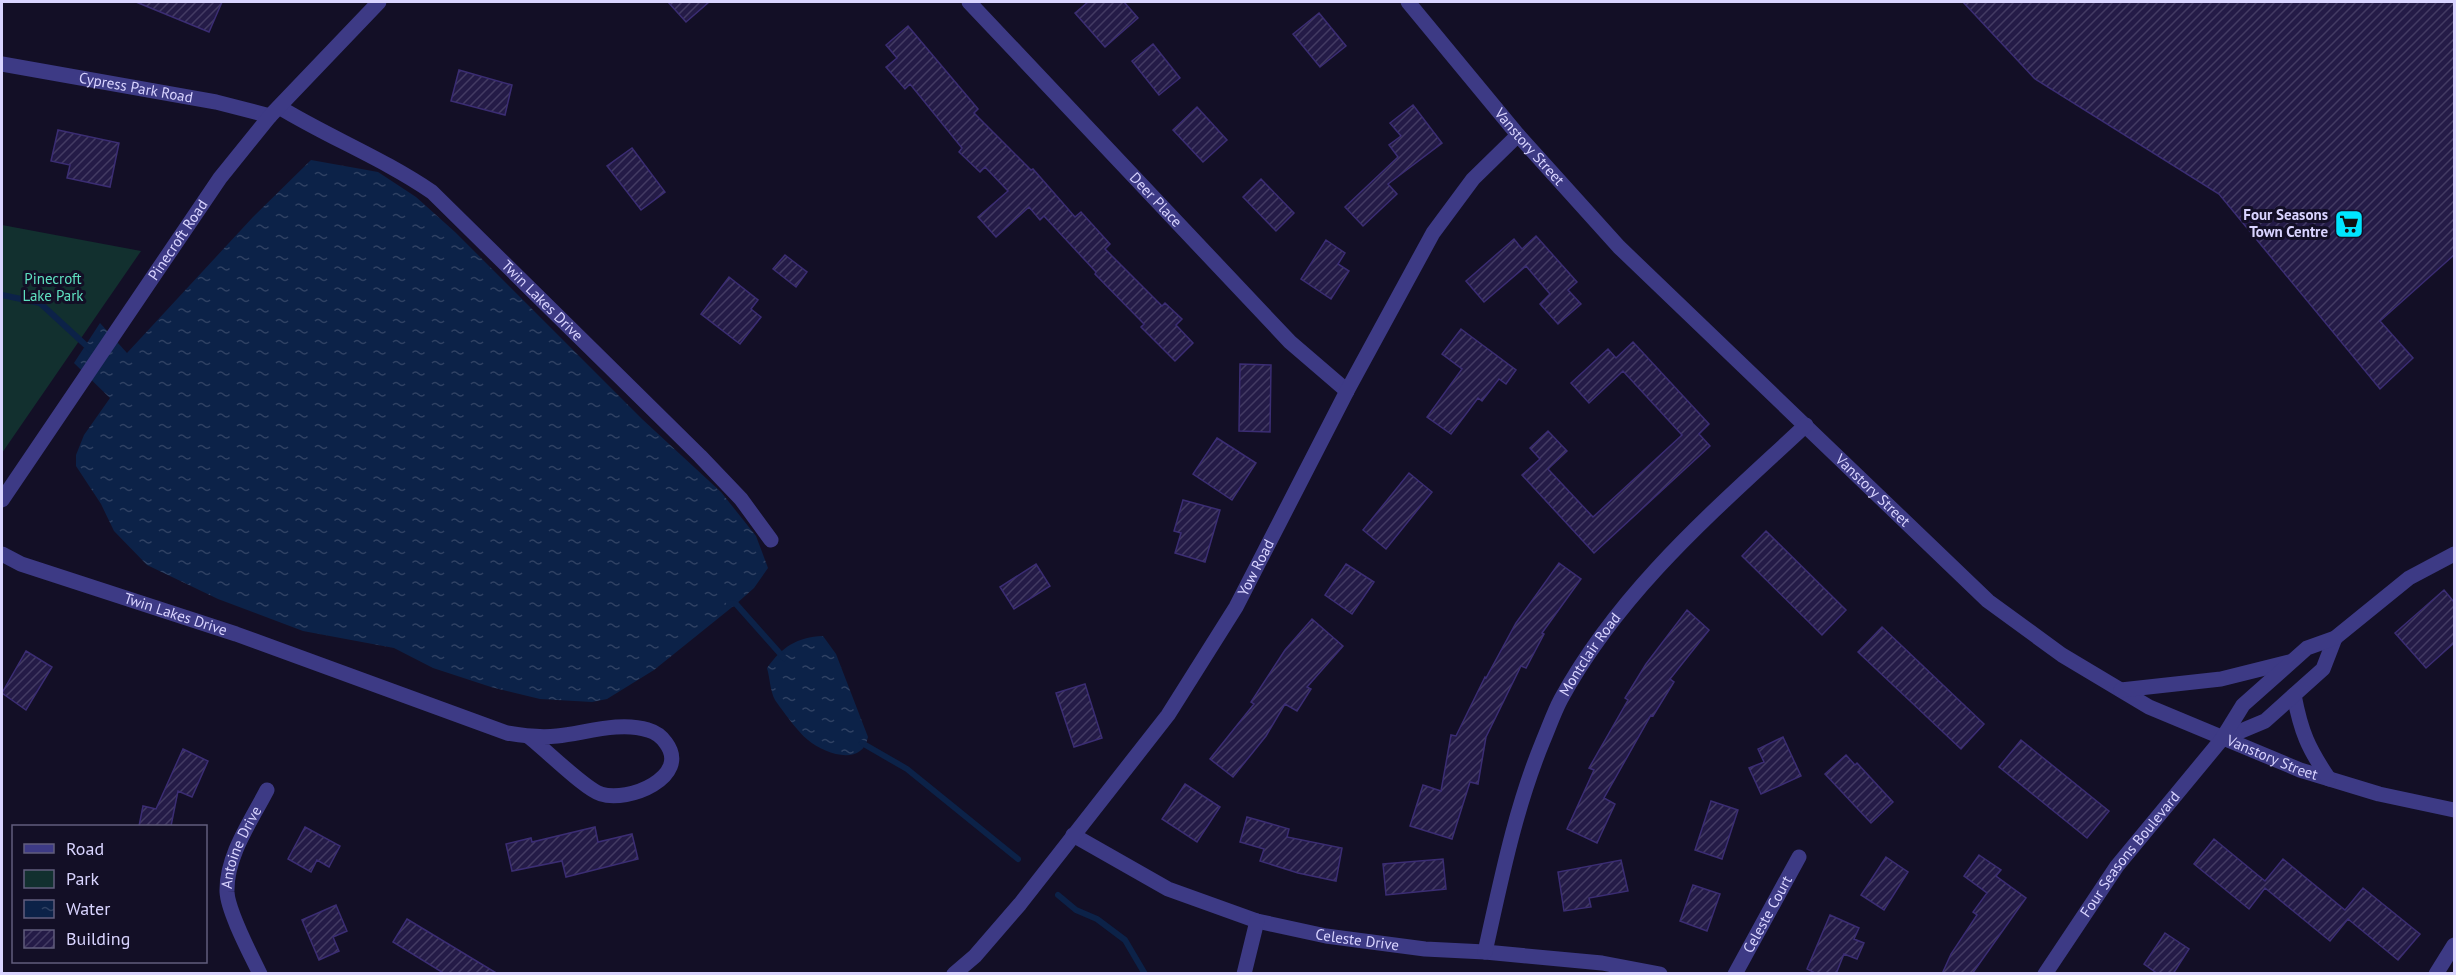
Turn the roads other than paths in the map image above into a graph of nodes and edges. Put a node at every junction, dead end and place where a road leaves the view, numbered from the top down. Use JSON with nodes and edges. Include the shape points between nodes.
{"nodes":[{"id":1,"x":379,"y":2,"type":"edge"},
{"id":2,"x":969,"y":2,"type":"edge"},
{"id":3,"x":1408,"y":2,"type":"edge"},
{"id":4,"x":2,"y":64,"type":"edge"},
{"id":5,"x":274,"y":112,"type":"junction"},
{"id":6,"x":1518,"y":135,"type":"junction"},
{"id":7,"x":1347,"y":391,"type":"junction"},
{"id":8,"x":1806,"y":425,"type":"junction"},
{"id":9,"x":2,"y":500,"type":"edge"},
{"id":10,"x":771,"y":540,"type":"dead end"},
{"id":11,"x":2,"y":554,"type":"edge"},
{"id":12,"x":2454,"y":554,"type":"edge"},
{"id":13,"x":2335,"y":638,"type":"junction"},
{"id":14,"x":2291,"y":662,"type":"junction"},
{"id":15,"x":2121,"y":690,"type":"junction"},
{"id":16,"x":2294,"y":695,"type":"junction"},
{"id":17,"x":529,"y":737,"type":"junction"},
{"id":18,"x":2222,"y":739,"type":"junction"},
{"id":19,"x":2329,"y":779,"type":"junction"},
{"id":20,"x":267,"y":790,"type":"dead end"},
{"id":21,"x":2454,"y":810,"type":"edge"},
{"id":22,"x":1073,"y":835,"type":"junction"},
{"id":23,"x":1799,"y":857,"type":"dead end"},
{"id":24,"x":1257,"y":921,"type":"junction"},
{"id":25,"x":2454,"y":945,"type":"edge"},
{"id":26,"x":1485,"y":952,"type":"junction"},
{"id":27,"x":260,"y":974,"type":"edge"},
{"id":28,"x":954,"y":974,"type":"edge"},
{"id":29,"x":1244,"y":974,"type":"edge"},
{"id":30,"x":1660,"y":974,"type":"edge"},
{"id":31,"x":1735,"y":974,"type":"edge"},
{"id":32,"x":2045,"y":974,"type":"edge"},
{"id":33,"x":2436,"y":974,"type":"edge"}],
"edges":[{"from":1,"to":5,"type":"street","name":"Pinecroft Road"},
{"from":2,"to":7,"type":"street","name":"Deer Place","via":[[1290,342]]},
{"from":3,"to":6,"type":"street","name":"Vanstory Street"},
{"from":4,"to":5,"type":"street","name":"Cypress Park Road"},
{"from":5,"to":9,"type":"street","name":"Pinecroft Road","via":[[220,178]]},
{"from":5,"to":10,"type":"street","name":"Twin Lakes Drive","via":[[381,159],[432,192],[700,456],[741,499]]},
{"from":6,"to":7,"type":"street","name":"Yow Road","via":[[1473,178],[1433,233]]},
{"from":6,"to":8,"type":"street","name":"Vanstory Street","via":[[1619,247]]},
{"from":7,"to":22,"type":"street","name":"Yow Road","via":[[1236,608],[1168,715]]},
{"from":8,"to":15,"type":"street","name":"Vanstory Street","via":[[1988,601],[2062,655]]},
{"from":8,"to":26,"type":"street","name":"Montclair Road","via":[[1675,548],[1605,628],[1560,700],[1532,767],[1512,833]]},
{"from":11,"to":17,"type":"street","name":"Twin Lakes Drive","via":[[21,564],[236,634],[507,733]]},
{"from":12,"to":13,"type":"street","name":"Four Seasons Boulevard","via":[[2409,578]]},
{"from":13,"to":14,"type":"street","name":"Four Seasons Boulevard","via":[[2307,648]]},
{"from":13,"to":16,"type":"street","name":"Four Seasons Boulevard","via":[[2323,669]]},
{"from":14,"to":15,"type":"street","via":[[2221,679]]},
{"from":14,"to":18,"type":"street","name":"Four Seasons Boulevard","via":[[2243,705]]},
{"from":15,"to":18,"type":"street","name":"Vanstory Street","via":[[2149,707]]},
{"from":16,"to":18,"type":"street","name":"Four Seasons Boulevard","via":[[2265,721]]},
{"from":16,"to":19,"type":"street","via":[[2300,727]]},
{"from":17,"to":17,"type":"street","name":"Twin Lakes Drive","via":[[626,727],[649,730],[663,738],[671,750],[670,767],[661,779],[639,793],[623,797],[598,794]]},
{"from":18,"to":19,"type":"street","name":"Vanstory Street"},
{"from":18,"to":32,"type":"street","name":"Four Seasons Boulevard","via":[[2116,866]]},
{"from":19,"to":21,"type":"street","name":"Vanstory Street"},
{"from":20,"to":27,"type":"street","name":"Antoine Drive","via":[[235,850],[227,893]]},
{"from":22,"to":24,"type":"street","name":"Celeste Drive","via":[[1168,890]]},
{"from":22,"to":28,"type":"street","name":"Yow Road","via":[[1020,904]]},
{"from":23,"to":31,"type":"street","name":"Celeste Court"},
{"from":24,"to":26,"type":"street","name":"Celeste Drive","via":[[1337,938]]},
{"from":24,"to":29,"type":"street"},
{"from":25,"to":33,"type":"street"},
{"from":26,"to":30,"type":"street","name":"Celeste Drive","via":[[1602,963]]}]}
